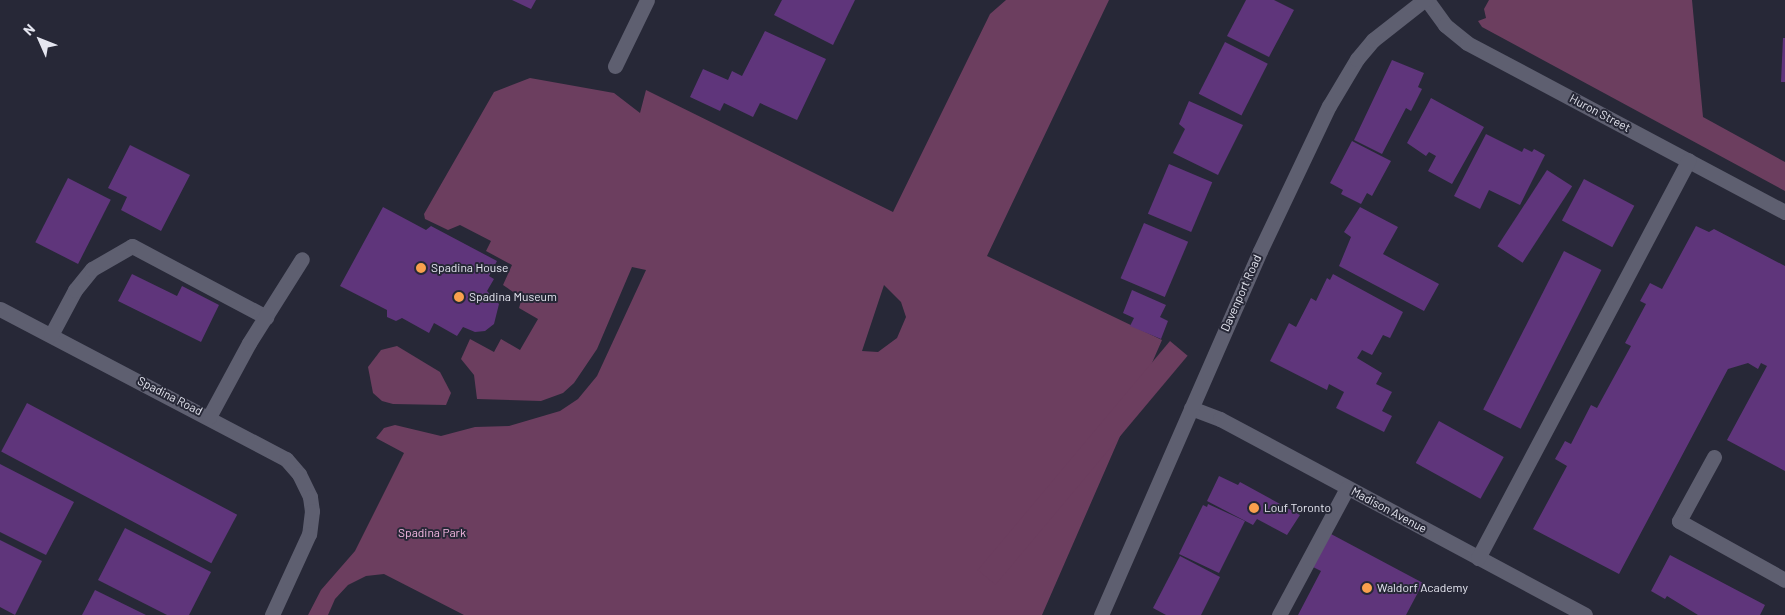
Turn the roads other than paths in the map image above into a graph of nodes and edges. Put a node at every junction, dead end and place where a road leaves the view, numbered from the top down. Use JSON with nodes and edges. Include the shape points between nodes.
{"nodes":[{"id":1,"x":647,"y":0,"type":"edge"},
{"id":2,"x":1425,"y":0,"type":"edge"},
{"id":3,"x":615,"y":66,"type":"dead end"},
{"id":4,"x":1688,"y":160,"type":"junction"},
{"id":5,"x":1785,"y":212,"type":"edge"},
{"id":6,"x":302,"y":259,"type":"dead end"},
{"id":7,"x":2,"y":315,"type":"edge"},
{"id":8,"x":266,"y":317,"type":"junction"},
{"id":9,"x":51,"y":335,"type":"junction"},
{"id":10,"x":1191,"y":408,"type":"junction"},
{"id":11,"x":209,"y":416,"type":"junction"},
{"id":12,"x":1714,"y":457,"type":"dead end"},
{"id":13,"x":1347,"y":488,"type":"junction"},
{"id":14,"x":1478,"y":558,"type":"junction"},
{"id":15,"x":1785,"y":580,"type":"edge"},
{"id":16,"x":272,"y":615,"type":"edge"},
{"id":17,"x":1101,"y":615,"type":"edge"},
{"id":18,"x":1279,"y":615,"type":"edge"},
{"id":19,"x":1585,"y":615,"type":"edge"}],
"edges":[{"from":1,"to":3,"type":"street"},
{"from":2,"to":4,"type":"street","name":"Huron Street","via":[[1445,25],[1467,43]]},
{"from":2,"to":10,"type":"street","name":"Davenport Road","via":[[1373,40],[1344,79],[1260,251]]},
{"from":4,"to":5,"type":"street","name":"Huron Street"},
{"from":4,"to":14,"type":"street"},
{"from":6,"to":8,"type":"street"},
{"from":7,"to":9,"type":"street","name":"Spadina Road"},
{"from":8,"to":9,"type":"street","via":[[132,246],[92,269],[75,290]]},
{"from":8,"to":11,"type":"street"},
{"from":9,"to":11,"type":"street","name":"Spadina Road"},
{"from":10,"to":13,"type":"street","name":"Madison Avenue","via":[[1220,419]]},
{"from":10,"to":17,"type":"street","name":"Davenport Road"},
{"from":11,"to":16,"type":"street","name":"Spadina Road","via":[[286,459],[299,474],[310,497],[309,534]]},
{"from":12,"to":15,"type":"street","via":[[1679,521]]},
{"from":13,"to":14,"type":"street","name":"Madison Avenue"},
{"from":13,"to":18,"type":"street"},
{"from":14,"to":19,"type":"street","name":"Madison Avenue"}]}
